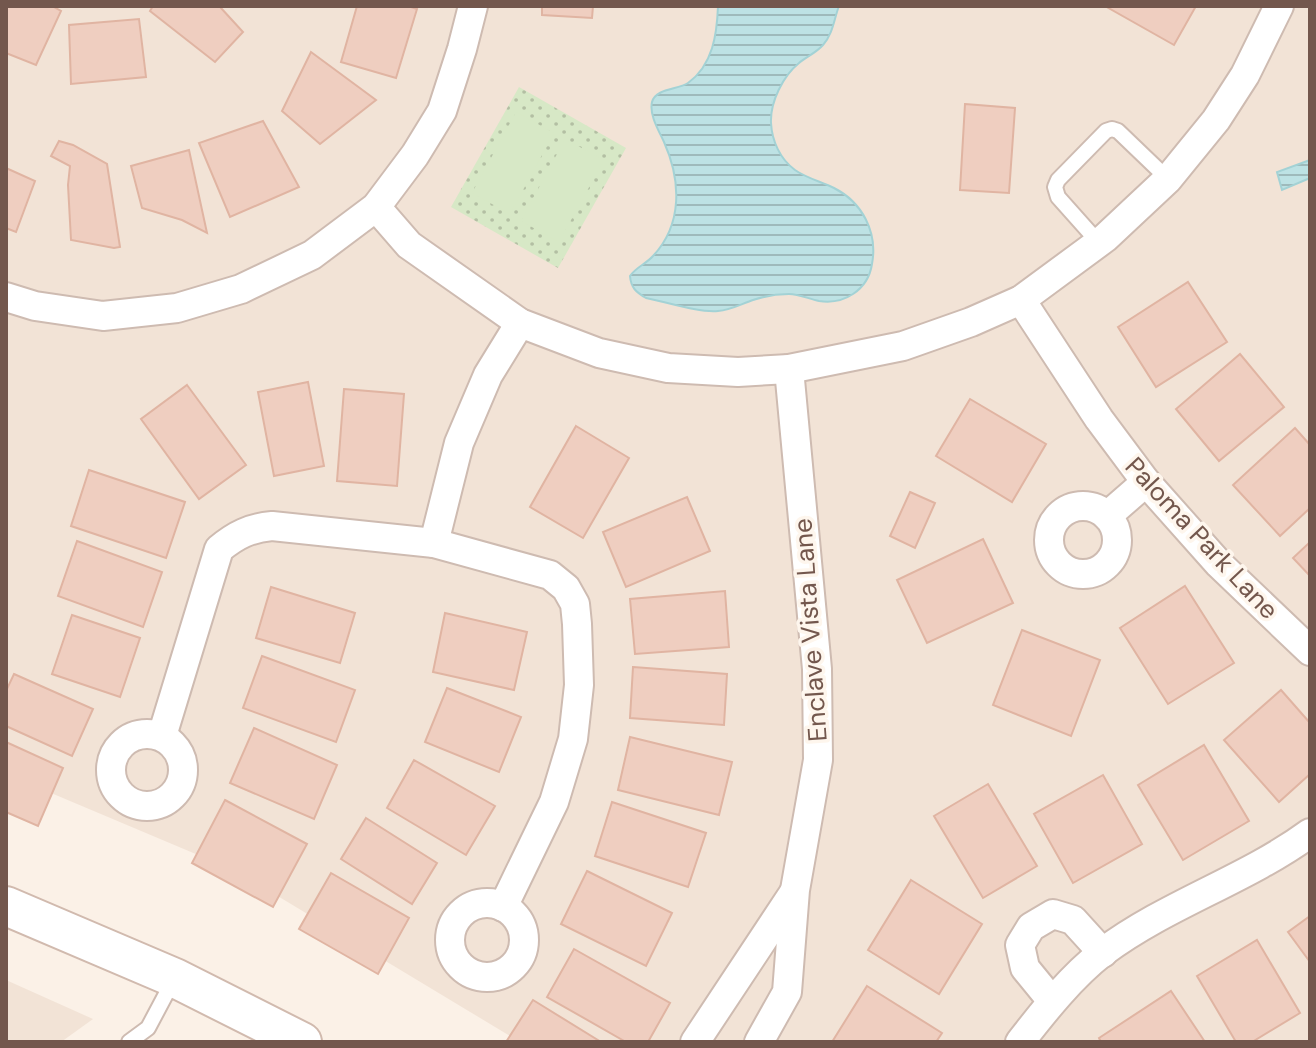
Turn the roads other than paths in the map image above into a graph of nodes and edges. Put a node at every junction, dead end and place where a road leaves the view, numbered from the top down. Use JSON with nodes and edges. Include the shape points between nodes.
{"nodes":[{"id":1,"x":473,"y":6,"type":"edge"},
{"id":2,"x":1279,"y":6,"type":"edge"},
{"id":3,"x":1168,"y":179,"type":"junction"},
{"id":4,"x":376,"y":207,"type":"junction"},
{"id":5,"x":1099,"y":243,"type":"junction"},
{"id":6,"x":6,"y":297,"type":"edge"},
{"id":7,"x":1021,"y":300,"type":"junction"},
{"id":8,"x":520,"y":323,"type":"junction"},
{"id":9,"x":789,"y":369,"type":"junction"},
{"id":10,"x":1146,"y":482,"type":"junction"},
{"id":11,"x":1107,"y":516,"type":"dead end"},
{"id":12,"x":434,"y":543,"type":"junction"},
{"id":13,"x":1310,"y":651,"type":"edge"},
{"id":14,"x":162,"y":736,"type":"dead end"},
{"id":15,"x":1310,"y":833,"type":"edge"},
{"id":16,"x":795,"y":890,"type":"junction"},
{"id":17,"x":6,"y":906,"type":"edge"},
{"id":18,"x":503,"y":907,"type":"dead end"},
{"id":19,"x":1103,"y":953,"type":"junction"},
{"id":20,"x":175,"y":978,"type":"junction"},
{"id":21,"x":1052,"y":1001,"type":"junction"},
{"id":22,"x":129,"y":1042,"type":"edge"},
{"id":23,"x":302,"y":1042,"type":"edge"},
{"id":24,"x":695,"y":1042,"type":"edge"},
{"id":25,"x":759,"y":1042,"type":"edge"},
{"id":26,"x":1020,"y":1042,"type":"edge"}],
"edges":[{"from":1,"to":4,"type":"street","via":[[442,111]]},
{"from":2,"to":3,"type":"street","via":[[1231,97]]},
{"from":3,"to":5,"type":"street"},
{"from":3,"to":5,"type":"lane","via":[[1118,131],[1106,131],[1055,187]]},
{"from":4,"to":6,"type":"street","via":[[312,255],[241,289],[177,308],[103,316]]},
{"from":4,"to":8,"type":"street","via":[[409,245]]},
{"from":5,"to":7,"type":"street"},
{"from":7,"to":9,"type":"street","via":[[903,346]]},
{"from":7,"to":10,"type":"street","name":"Paloma Park Lane"},
{"from":8,"to":9,"type":"street","via":[[599,353],[668,368]]},
{"from":8,"to":12,"type":"street","via":[[488,375],[459,443]]},
{"from":9,"to":16,"type":"street","name":"Enclave Vista Lane","via":[[817,684],[818,760]]},
{"from":10,"to":11,"type":"street"},
{"from":10,"to":13,"type":"street","name":"Paloma Park Lane","via":[[1219,564]]},
{"from":12,"to":14,"type":"street","via":[[272,526],[253,527],[231,539],[219,549]]},
{"from":12,"to":18,"type":"street","via":[[550,575],[575,604],[579,685],[573,739],[554,802]]},
{"from":15,"to":19,"type":"street"},
{"from":16,"to":24,"type":"street","name":"Enclave Vista Lane"},
{"from":16,"to":25,"type":"street","name":"Enclave Vista Lane","via":[[787,992]]},
{"from":17,"to":20,"type":"main road"},
{"from":19,"to":21,"type":"street"},
{"from":19,"to":21,"type":"street","via":[[1073,920],[1053,914],[1031,927],[1020,945],[1025,968]]},
{"from":20,"to":22,"type":"lane","via":[[148,1028]]},
{"from":20,"to":23,"type":"main road"},
{"from":21,"to":26,"type":"street"}]}
